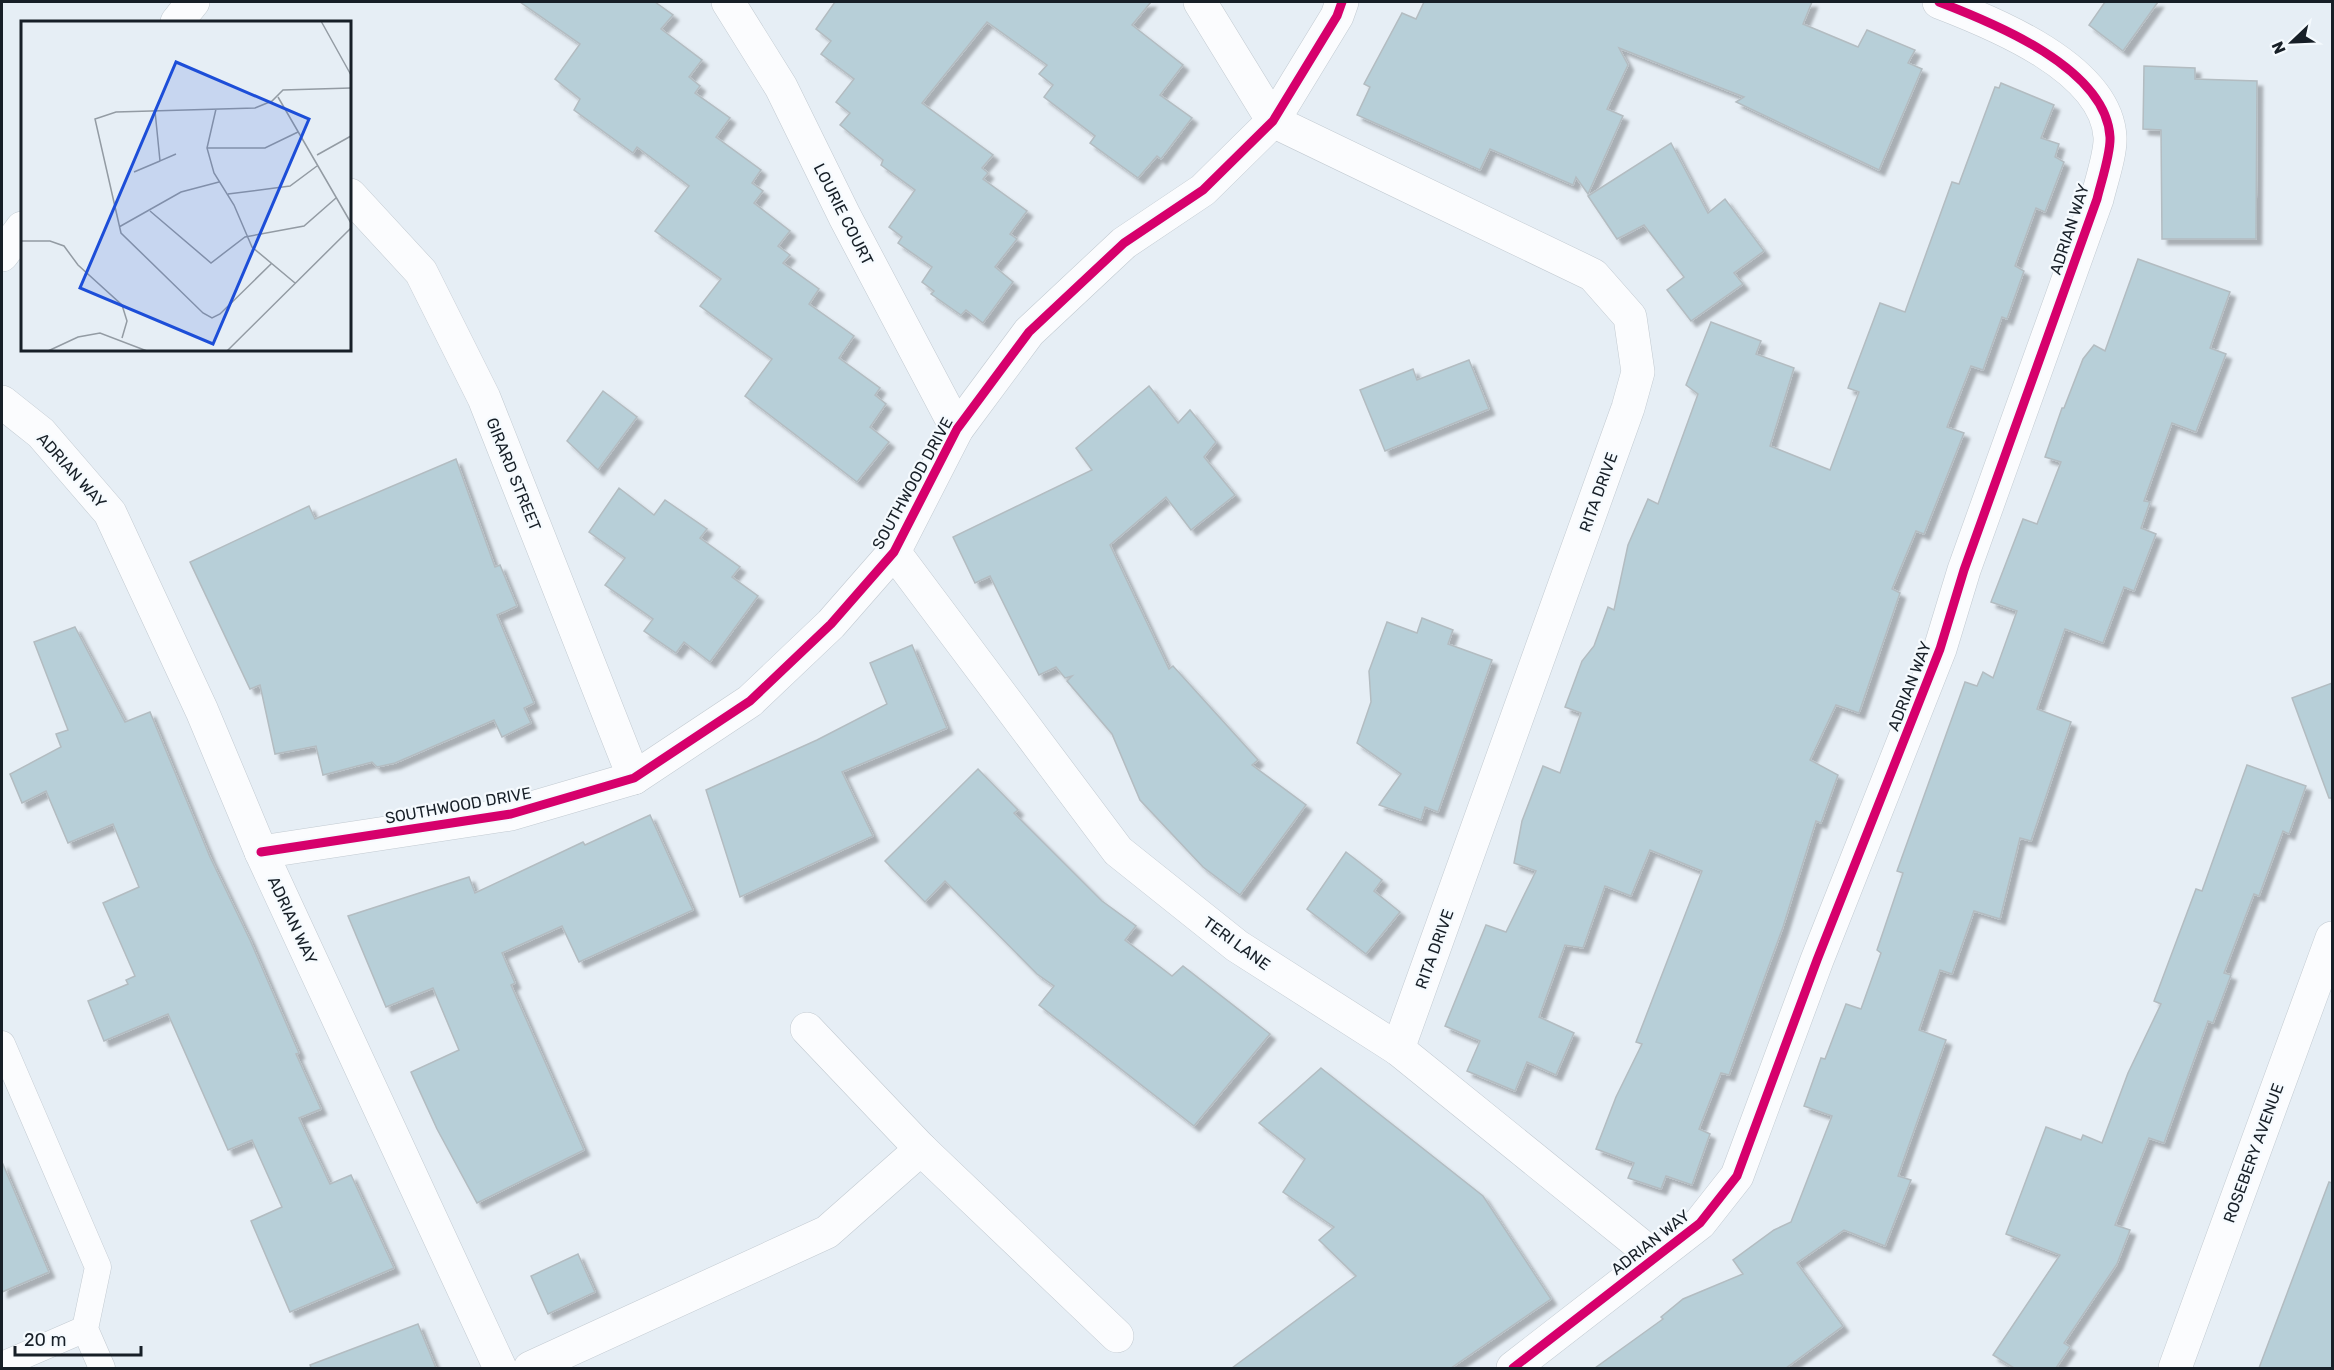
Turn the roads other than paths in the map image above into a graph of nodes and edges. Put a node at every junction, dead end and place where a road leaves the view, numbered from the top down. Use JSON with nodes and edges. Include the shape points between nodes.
{"nodes":[{"id":1,"x":193,"y":2,"type":"edge"},
{"id":2,"x":728,"y":2,"type":"edge"},
{"id":3,"x":1200,"y":2,"type":"edge"},
{"id":4,"x":1342,"y":2,"type":"edge"},
{"id":5,"x":1939,"y":2,"type":"edge"},
{"id":6,"x":178,"y":21,"type":"edge"},
{"id":7,"x":1273,"y":121,"type":"junction"},
{"id":8,"x":351,"y":196,"type":"edge"},
{"id":9,"x":21,"y":229,"type":"edge"},
{"id":10,"x":2,"y":255,"type":"edge"},
{"id":11,"x":2,"y":402,"type":"edge"},
{"id":12,"x":957,"y":429,"type":"junction"},
{"id":13,"x":894,"y":552,"type":"junction"},
{"id":14,"x":634,"y":778,"type":"junction"},
{"id":15,"x":261,"y":852,"type":"junction"},
{"id":16,"x":2332,"y":938,"type":"edge"},
{"id":17,"x":807,"y":1029,"type":"dead end"},
{"id":18,"x":2,"y":1044,"type":"edge"},
{"id":19,"x":1398,"y":1049,"type":"junction"},
{"id":20,"x":921,"y":1149,"type":"junction"},
{"id":21,"x":1655,"y":1257,"type":"junction"},
{"id":22,"x":85,"y":1329,"type":"junction"},
{"id":23,"x":1117,"y":1336,"type":"dead end"},
{"id":24,"x":2,"y":1365,"type":"edge"},
{"id":25,"x":102,"y":1368,"type":"edge"},
{"id":26,"x":500,"y":1368,"type":"edge"},
{"id":27,"x":530,"y":1368,"type":"edge"},
{"id":28,"x":1513,"y":1368,"type":"edge"},
{"id":29,"x":2175,"y":1368,"type":"edge"}],
"edges":[{"from":1,"to":6,"type":"street"},
{"from":2,"to":12,"type":"street","name":"LOURIE COURT","via":[[781,87]]},
{"from":3,"to":7,"type":"street"},
{"from":4,"to":7,"type":"street","name":"SOUTHWOOD DRIVE"},
{"from":5,"to":21,"type":"street","name":"ADRIAN WAY","via":[[2009,32],[2083,82],[2102,106],[2110,137],[2097,199],[1964,570],[1940,649],[1816,960],[1737,1176],[1700,1224]]},
{"from":7,"to":12,"type":"street","name":"SOUTHWOOD DRIVE","via":[[1203,190],[1124,243],[1029,332]]},
{"from":7,"to":19,"type":"street","name":"RITA DRIVE","via":[[1593,275],[1629,317],[1638,372]]},
{"from":8,"to":14,"type":"street","name":"GIRARD STREET","via":[[421,272],[484,398]]},
{"from":9,"to":10,"type":"street"},
{"from":11,"to":15,"type":"street","name":"ADRIAN WAY","via":[[41,433],[110,513],[197,700]]},
{"from":12,"to":13,"type":"street","name":"SOUTHWOOD DRIVE"},
{"from":13,"to":14,"type":"street","name":"SOUTHWOOD DRIVE","via":[[831,624],[750,701]]},
{"from":13,"to":19,"type":"street","name":"TERI LANE","via":[[1118,851],[1237,946]]},
{"from":14,"to":15,"type":"street","name":"SOUTHWOOD DRIVE","via":[[511,814]]},
{"from":15,"to":26,"type":"street","name":"ADRIAN WAY"},
{"from":16,"to":29,"type":"street","name":"ROSEBERY AVENUE"},
{"from":17,"to":20,"type":"street"},
{"from":18,"to":22,"type":"lane","via":[[98,1267]]},
{"from":19,"to":21,"type":"street","name":"TERI LANE"},
{"from":20,"to":23,"type":"street"},
{"from":20,"to":27,"type":"street","via":[[828,1232]]},
{"from":21,"to":28,"type":"street","name":"ADRIAN WAY"},
{"from":22,"to":24,"type":"lane"},
{"from":22,"to":25,"type":"lane"}]}
